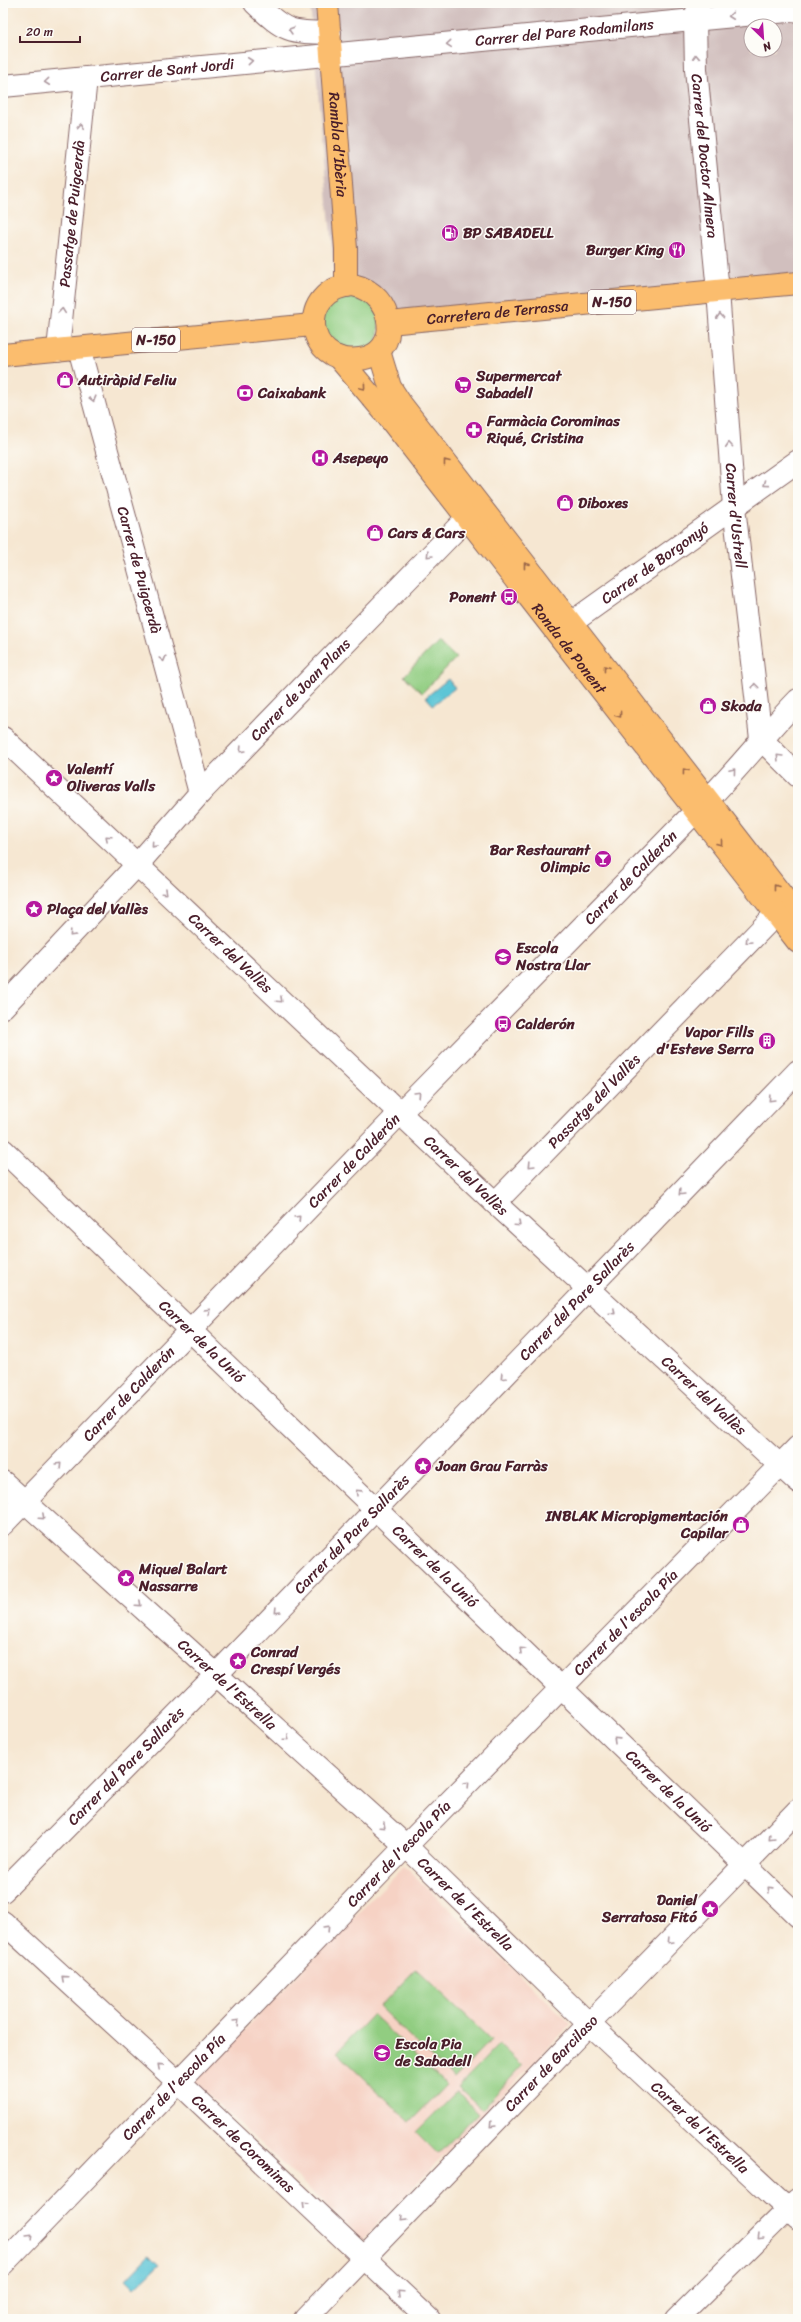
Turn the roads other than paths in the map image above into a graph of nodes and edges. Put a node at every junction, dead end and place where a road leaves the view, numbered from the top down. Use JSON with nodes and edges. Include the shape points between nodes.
{"nodes":[{"id":1,"x":255,"y":3,"type":"edge"},
{"id":2,"x":328,"y":3,"type":"edge"},
{"id":3,"x":757,"y":8,"type":"edge"},
{"id":4,"x":798,"y":10,"type":"edge"},
{"id":5,"x":697,"y":12,"type":"edge"},
{"id":6,"x":330,"y":33,"type":"junction"},
{"id":7,"x":332,"y":55,"type":"junction"},
{"id":8,"x":86,"y":78,"type":"junction"},
{"id":9,"x":3,"y":86,"type":"edge"},
{"id":10,"x":798,"y":283,"type":"edge"},
{"id":11,"x":346,"y":286,"type":"junction"},
{"id":12,"x":718,"y":291,"type":"junction"},
{"id":13,"x":389,"y":323,"type":"junction"},
{"id":14,"x":312,"y":325,"type":"junction"},
{"id":15,"x":79,"y":348,"type":"junction"},
{"id":16,"x":58,"y":350,"type":"junction"},
{"id":17,"x":379,"y":350,"type":"junction"},
{"id":18,"x":3,"y":356,"type":"edge"},
{"id":19,"x":338,"y":357,"type":"junction"},
{"id":20,"x":798,"y":461,"type":"edge"},
{"id":21,"x":734,"y":507,"type":"junction"},
{"id":22,"x":467,"y":518,"type":"junction"},
{"id":23,"x":571,"y":622,"type":"junction"},
{"id":24,"x":798,"y":700,"type":"edge"},
{"id":25,"x":3,"y":738,"type":"edge"},
{"id":26,"x":761,"y":739,"type":"junction"},
{"id":27,"x":798,"y":776,"type":"edge"},
{"id":28,"x":200,"y":793,"type":"junction"},
{"id":29,"x":702,"y":807,"type":"junction"},
{"id":30,"x":137,"y":865,"type":"junction"},
{"id":31,"x":776,"y":914,"type":"junction"},
{"id":32,"x":798,"y":916,"type":"edge"},
{"id":33,"x":798,"y":942,"type":"edge"},
{"id":34,"x":3,"y":1008,"type":"edge"},
{"id":35,"x":798,"y":1071,"type":"edge"},
{"id":36,"x":400,"y":1113,"type":"junction"},
{"id":37,"x":5,"y":1157,"type":"edge"},
{"id":38,"x":495,"y":1202,"type":"junction"},
{"id":39,"x":588,"y":1289,"type":"junction"},
{"id":40,"x":189,"y":1331,"type":"junction"},
{"id":41,"x":798,"y":1447,"type":"edge"},
{"id":42,"x":780,"y":1465,"type":"junction"},
{"id":43,"x":3,"y":1482,"type":"edge"},
{"id":44,"x":798,"y":1482,"type":"edge"},
{"id":45,"x":25,"y":1502,"type":"junction"},
{"id":46,"x":375,"y":1509,"type":"junction"},
{"id":47,"x":3,"y":1524,"type":"edge"},
{"id":48,"x":216,"y":1674,"type":"junction"},
{"id":49,"x":562,"y":1688,"type":"junction"},
{"id":50,"x":798,"y":1810,"type":"edge"},
{"id":51,"x":406,"y":1846,"type":"junction"},
{"id":52,"x":745,"y":1864,"type":"junction"},
{"id":53,"x":3,"y":1891,"type":"edge"},
{"id":54,"x":798,"y":1916,"type":"edge"},
{"id":55,"x":3,"y":1922,"type":"edge"},
{"id":56,"x":589,"y":2024,"type":"junction"},
{"id":57,"x":179,"y":2083,"type":"junction"},
{"id":58,"x":795,"y":2209,"type":"edge"},
{"id":59,"x":364,"y":2260,"type":"junction"},
{"id":60,"x":3,"y":2264,"type":"edge"},
{"id":61,"x":305,"y":2319,"type":"edge"},
{"id":62,"x":429,"y":2319,"type":"edge"},
{"id":63,"x":677,"y":2319,"type":"edge"}],
"edges":[{"from":6,"to":1,"type":"street","one_way":true,"via":[[295,32],[284,28]]},
{"from":2,"to":6,"type":"main road","name":"Rambla d'Ibèria"},
{"from":3,"to":4,"type":"street","name":"Carrer del Pare Rodamilans"},
{"from":3,"to":5,"type":"street","name":"Carrer del Pare Rodamilans","one_way":true},
{"from":5,"to":7,"type":"street","name":"Carrer del Pare Rodamilans","one_way":true},
{"from":12,"to":5,"type":"street","name":"Carrer del Doctor Almera","one_way":true,"via":[[696,68]]},
{"from":6,"to":7,"type":"main road","name":"Rambla d'Ibèria"},
{"from":8,"to":7,"type":"street","name":"Carrer de Sant Jordi","one_way":true},
{"from":7,"to":11,"type":"main road","name":"Rambla d'Ibèria","via":[[346,250]]},
{"from":8,"to":9,"type":"street","name":"Carrer de Sant Jordi","one_way":true},
{"from":16,"to":8,"type":"street","name":"Passatge de Puigcerdà","one_way":true},
{"from":10,"to":12,"type":"main road","name":"Carretera de Terrassa","number":"N-150"},
{"from":11,"to":13,"type":"main road","via":[[362,287],[377,297],[387,312]]},
{"from":11,"to":14,"type":"main road","via":[[334,291],[320,302]]},
{"from":12,"to":13,"type":"main road","name":"Carretera de Terrassa","number":"N-150"},
{"from":21,"to":12,"type":"street","name":"Carrer d'Ustrell","one_way":true},
{"from":13,"to":17,"type":"main road","via":[[388,333]]},
{"from":14,"to":15,"type":"main road","number":"N-150"},
{"from":14,"to":19,"type":"main road","via":[[320,343]]},
{"from":15,"to":16,"type":"main road","number":"N-150"},
{"from":15,"to":28,"type":"street","name":"Carrer de Puigcerdà","one_way":true},
{"from":16,"to":18,"type":"main road","number":"N-150"},
{"from":17,"to":19,"type":"main road","via":[[362,359]]},
{"from":23,"to":17,"type":"main road","name":"Ronda de Ponent","one_way":true,"via":[[401,404],[390,387]]},
{"from":19,"to":22,"type":"main road","name":"Ronda de Ponent","one_way":true},
{"from":20,"to":21,"type":"street","name":"Carrer de Borgonyó","one_way":true},
{"from":21,"to":23,"type":"street","name":"Carrer de Borgonyó"},
{"from":26,"to":21,"type":"street","name":"Carrer d'Ustrell","one_way":true},
{"from":22,"to":28,"type":"street","name":"Carrer de Joan Plans","one_way":true},
{"from":22,"to":29,"type":"main road","name":"Ronda de Ponent","one_way":true},
{"from":29,"to":23,"type":"main road","name":"Ronda de Ponent","one_way":true},
{"from":24,"to":26,"type":"street","name":"Carrer de Calderón"},
{"from":30,"to":25,"type":"street","one_way":true},
{"from":27,"to":26,"type":"street","one_way":true},
{"from":29,"to":26,"type":"street","name":"Carrer de Calderón","one_way":true},
{"from":28,"to":30,"type":"street","name":"Carrer de Joan Plans","one_way":true},
{"from":29,"to":31,"type":"main road","name":"Ronda de Ponent","one_way":true},
{"from":32,"to":29,"type":"main road","name":"Ronda de Ponent","one_way":true},
{"from":36,"to":29,"type":"street","name":"Carrer de Calderón","one_way":true},
{"from":30,"to":34,"type":"street","one_way":true},
{"from":30,"to":36,"type":"street","name":"Carrer del Vallès","one_way":true},
{"from":31,"to":33,"type":"main road","name":"Ronda de Ponent"},
{"from":31,"to":38,"type":"street","name":"Passatge del Vallès","one_way":true},
{"from":35,"to":39,"type":"street","name":"Carrer del Pare Sallarès","one_way":true},
{"from":36,"to":38,"type":"street","name":"Carrer del Vallès"},
{"from":40,"to":36,"type":"street","name":"Carrer de Calderón","one_way":true},
{"from":37,"to":40,"type":"street","name":"Carrer de la Unió"},
{"from":38,"to":39,"type":"street","name":"Carrer del Vallès","one_way":true},
{"from":39,"to":42,"type":"street","name":"Carrer del Vallès","one_way":true},
{"from":39,"to":46,"type":"street","name":"Carrer del Pare Sallarès","one_way":true},
{"from":45,"to":40,"type":"street","name":"Carrer de Calderón","one_way":true},
{"from":46,"to":40,"type":"street","name":"Carrer de la Unió","one_way":true},
{"from":41,"to":42,"type":"street","name":"Carrer de l'escola Pía"},
{"from":42,"to":44,"type":"street","name":"Carrer del Vallès"},
{"from":42,"to":49,"type":"street","name":"Carrer de l'escola Pía"},
{"from":43,"to":45,"type":"street","name":"Carrer de l'Estrella"},
{"from":45,"to":47,"type":"street","name":"Carrer de Calderón"},
{"from":45,"to":48,"type":"street","name":"Carrer de l'Estrella","one_way":true},
{"from":46,"to":48,"type":"street","name":"Carrer del Pare Sallarès","one_way":true},
{"from":49,"to":46,"type":"street","name":"Carrer de la Unió","one_way":true},
{"from":48,"to":51,"type":"street","name":"Carrer de l'Estrella","one_way":true},
{"from":48,"to":53,"type":"street","name":"Carrer del Pare Sallarès"},
{"from":51,"to":49,"type":"street","name":"Carrer de l'escola Pía","one_way":true},
{"from":52,"to":49,"type":"street","name":"Carrer de la Unió","one_way":true},
{"from":50,"to":52,"type":"street","name":"Carrer de Garcilaso","one_way":true},
{"from":51,"to":56,"type":"street","name":"Carrer de l'Estrella"},
{"from":57,"to":51,"type":"street","name":"Carrer de l'escola Pía","one_way":true},
{"from":54,"to":52,"type":"street","name":"Carrer de la Unió","one_way":true},
{"from":52,"to":56,"type":"street","name":"Carrer de Garcilaso","one_way":true},
{"from":57,"to":55,"type":"street","name":"Carrer de Corominas","one_way":true},
{"from":56,"to":58,"type":"street","name":"Carrer de l'Estrella"},
{"from":56,"to":59,"type":"street","name":"Carrer de Garcilaso","one_way":true},
{"from":59,"to":57,"type":"street","name":"Carrer de Corominas","one_way":true},
{"from":60,"to":57,"type":"street","name":"Carrer de l'escola Pía","one_way":true},
{"from":58,"to":63,"type":"street","one_way":true},
{"from":59,"to":61,"type":"street","name":"Carrer de Garcilaso"},
{"from":62,"to":59,"type":"street","name":"Carrer de Corominas","one_way":true}]}
